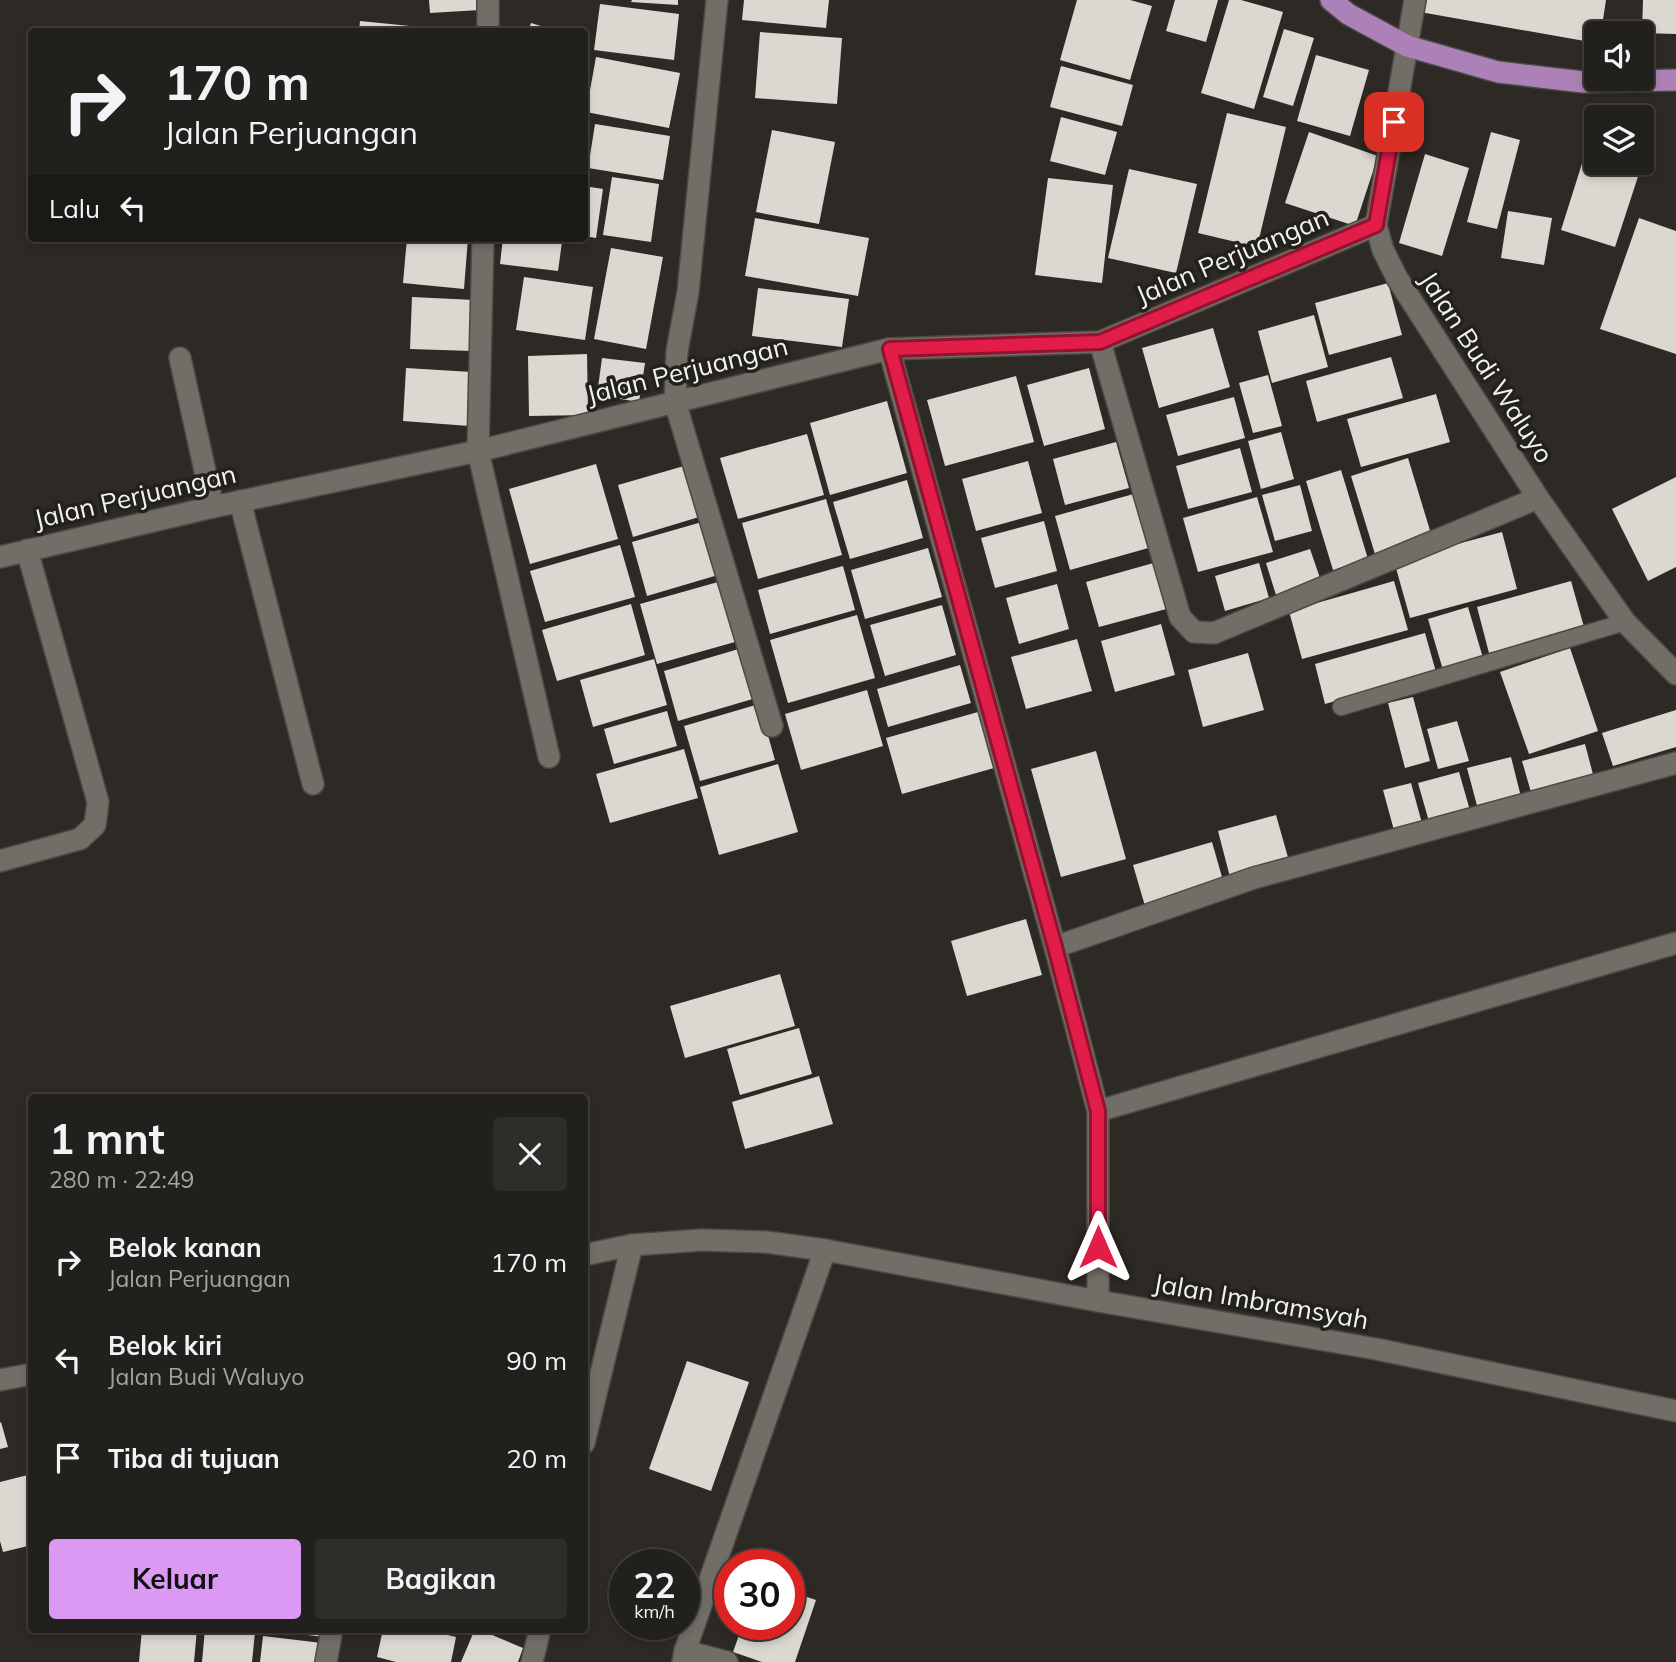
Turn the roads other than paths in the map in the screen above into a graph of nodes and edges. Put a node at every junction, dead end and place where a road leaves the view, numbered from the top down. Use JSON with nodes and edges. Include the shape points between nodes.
{"nodes":[{"id":1,"x":488,"y":0,"type":"edge"},
{"id":2,"x":718,"y":0,"type":"edge"},
{"id":3,"x":1331,"y":0,"type":"edge"},
{"id":4,"x":1415,"y":0,"type":"edge"},
{"id":5,"x":488,"y":28,"type":"edge"},
{"id":6,"x":1407,"y":46,"type":"junction"},
{"id":7,"x":1676,"y":80,"type":"edge"},
{"id":8,"x":1376,"y":225,"type":"junction"},
{"id":9,"x":483,"y":242,"type":"edge"},
{"id":10,"x":1100,"y":342,"type":"junction"},
{"id":11,"x":890,"y":349,"type":"junction"},
{"id":12,"x":180,"y":358,"type":"dead end"},
{"id":13,"x":675,"y":402,"type":"junction"},
{"id":14,"x":478,"y":451,"type":"junction"},
{"id":15,"x":1538,"y":498,"type":"junction"},
{"id":16,"x":240,"y":501,"type":"junction"},
{"id":17,"x":213,"y":507,"type":"junction"},
{"id":18,"x":27,"y":550,"type":"junction"},
{"id":19,"x":0,"y":557,"type":"edge"},
{"id":20,"x":1625,"y":622,"type":"junction"},
{"id":21,"x":1676,"y":674,"type":"edge"},
{"id":22,"x":1341,"y":707,"type":"dead end"},
{"id":23,"x":772,"y":726,"type":"dead end"},
{"id":24,"x":549,"y":757,"type":"dead end"},
{"id":25,"x":1676,"y":763,"type":"edge"},
{"id":26,"x":313,"y":784,"type":"dead end"},
{"id":27,"x":0,"y":861,"type":"edge"},
{"id":28,"x":1676,"y":943,"type":"edge"},
{"id":29,"x":1055,"y":947,"type":"junction"},
{"id":30,"x":1098,"y":1111,"type":"junction"},
{"id":31,"x":632,"y":1245,"type":"junction"},
{"id":32,"x":825,"y":1250,"type":"junction"},
{"id":33,"x":588,"y":1254,"type":"edge"},
{"id":34,"x":1098,"y":1301,"type":"junction"},
{"id":35,"x":28,"y":1375,"type":"edge"},
{"id":36,"x":0,"y":1380,"type":"edge"},
{"id":37,"x":1676,"y":1411,"type":"edge"},
{"id":38,"x":588,"y":1426,"type":"edge"},
{"id":39,"x":331,"y":1633,"type":"edge"},
{"id":40,"x":539,"y":1633,"type":"edge"},
{"id":41,"x":684,"y":1657,"type":"edge"},
{"id":42,"x":326,"y":1662,"type":"edge"},
{"id":43,"x":532,"y":1662,"type":"edge"},
{"id":44,"x":726,"y":1662,"type":"edge"}],
"edges":[{"from":1,"to":5,"type":"street"},
{"from":2,"to":13,"type":"street"},
{"from":3,"to":6,"type":"main road"},
{"from":4,"to":6,"type":"street","name":"Jalan Budi Waluyo"},
{"from":6,"to":7,"type":"main road","via":[[1498,72],[1583,82]]},
{"from":6,"to":8,"type":"street","name":"Jalan Budi Waluyo"},
{"from":8,"to":10,"type":"street","name":"Jalan Perjuangan"},
{"from":8,"to":15,"type":"street","name":"Jalan Budi Waluyo","via":[[1397,278]]},
{"from":9,"to":14,"type":"street"},
{"from":10,"to":11,"type":"street","name":"Jalan Perjuangan"},
{"from":10,"to":15,"type":"street","via":[[1180,617],[1194,632],[1214,633]]},
{"from":11,"to":13,"type":"street","name":"Jalan Perjuangan"},
{"from":11,"to":29,"type":"street"},
{"from":12,"to":17,"type":"street"},
{"from":13,"to":14,"type":"street","name":"Jalan Perjuangan"},
{"from":13,"to":23,"type":"street"},
{"from":14,"to":16,"type":"street","name":"Jalan Perjuangan"},
{"from":14,"to":24,"type":"street"},
{"from":15,"to":20,"type":"street","name":"Jalan Budi Waluyo"},
{"from":16,"to":17,"type":"street","name":"Jalan Perjuangan"},
{"from":16,"to":26,"type":"street"},
{"from":17,"to":18,"type":"street","name":"Jalan Perjuangan"},
{"from":18,"to":19,"type":"street","name":"Jalan Perjuangan"},
{"from":18,"to":27,"type":"street","via":[[98,802],[95,825],[80,839]]},
{"from":20,"to":21,"type":"street","name":"Jalan Budi Waluyo"},
{"from":20,"to":22,"type":"lane"},
{"from":25,"to":29,"type":"street","via":[[1254,878]]},
{"from":28,"to":30,"type":"street"},
{"from":29,"to":30,"type":"street"},
{"from":30,"to":34,"type":"street"},
{"from":31,"to":32,"type":"street","name":"Jalan Imbramsyah","via":[[702,1240]]},
{"from":31,"to":33,"type":"street","name":"Jalan Imbramsyah"},
{"from":31,"to":38,"type":"street"},
{"from":32,"to":34,"type":"street","name":"Jalan Imbramsyah"},
{"from":32,"to":41,"type":"street"},
{"from":34,"to":37,"type":"street","name":"Jalan Imbramsyah","via":[[1376,1349]]},
{"from":35,"to":36,"type":"street"},
{"from":39,"to":42,"type":"street"},
{"from":40,"to":43,"type":"street"},
{"from":41,"to":44,"type":"street"}]}
